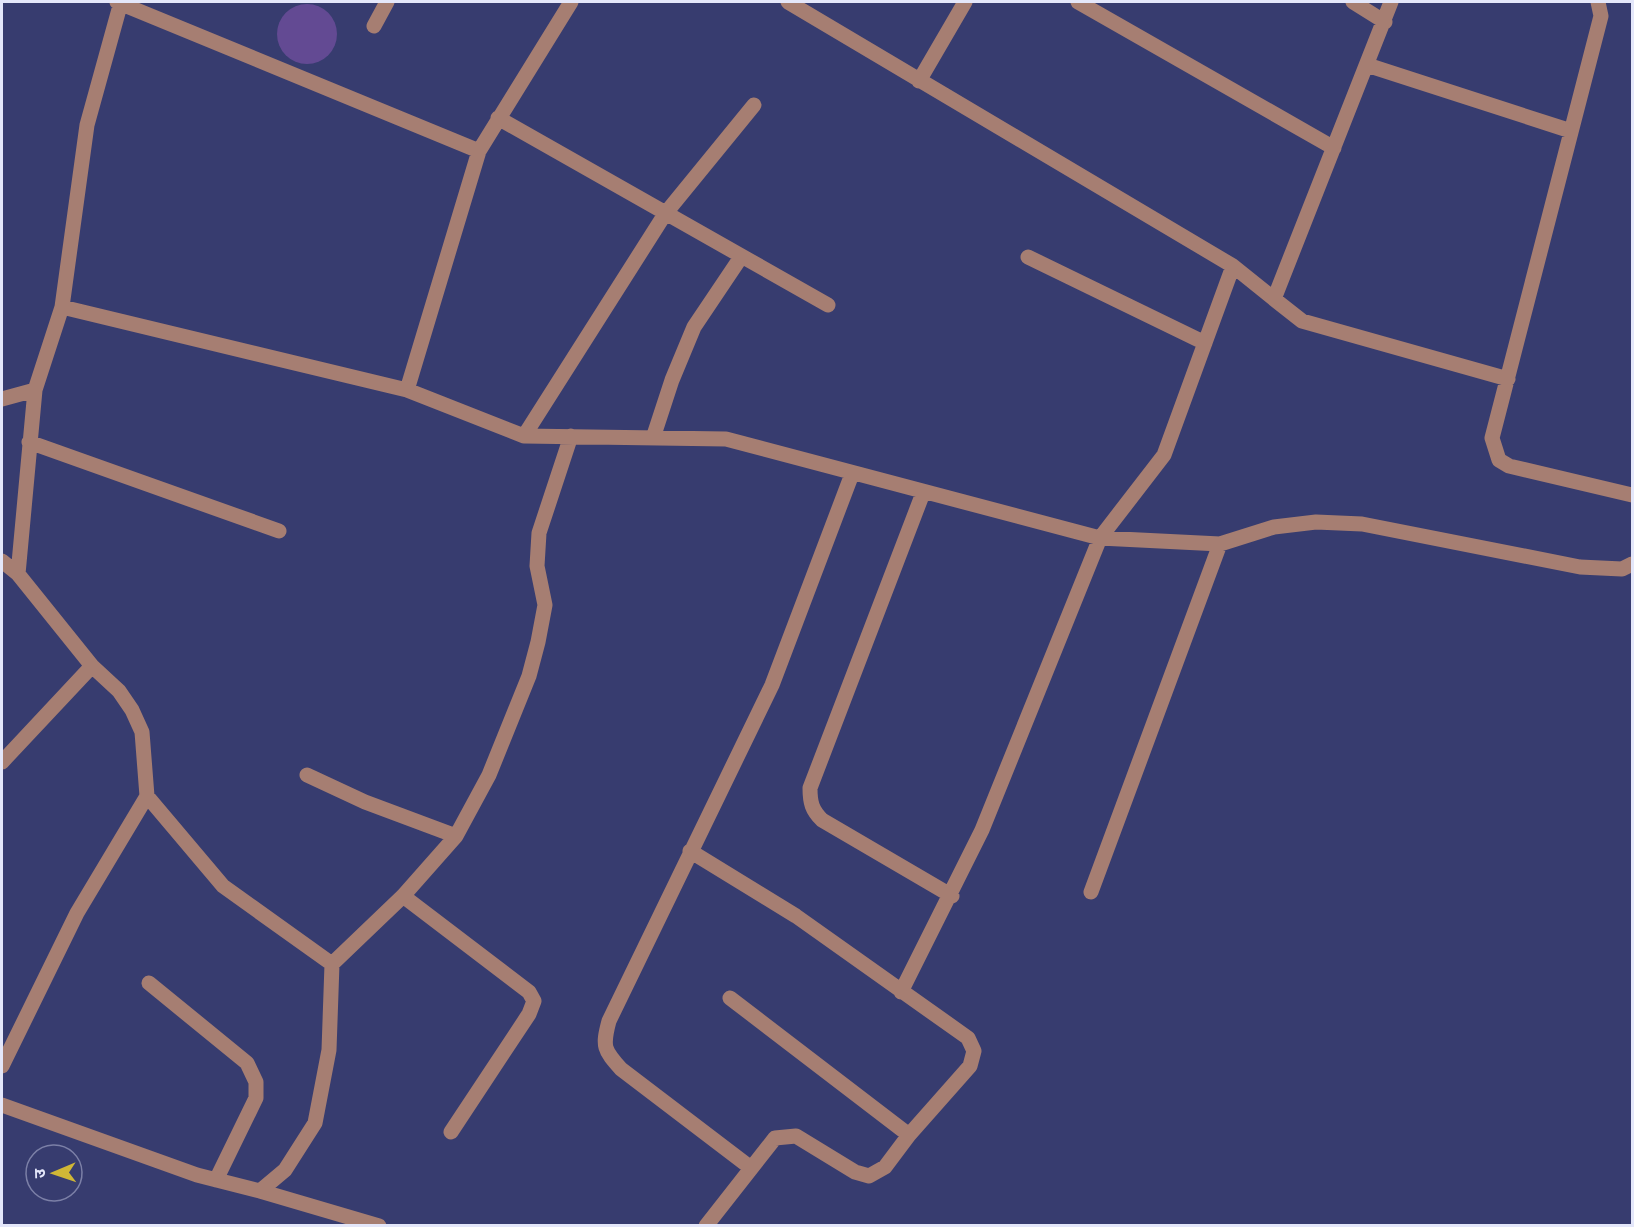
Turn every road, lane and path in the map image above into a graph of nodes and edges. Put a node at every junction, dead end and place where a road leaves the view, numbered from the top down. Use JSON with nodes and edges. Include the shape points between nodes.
{"nodes":[{"id":1,"x":119,"y":2,"type":"edge"},
{"id":2,"x":387,"y":2,"type":"edge"},
{"id":3,"x":571,"y":2,"type":"edge"},
{"id":4,"x":788,"y":2,"type":"edge"},
{"id":5,"x":965,"y":2,"type":"edge"},
{"id":6,"x":1078,"y":2,"type":"edge"},
{"id":7,"x":1353,"y":2,"type":"edge"},
{"id":8,"x":1391,"y":2,"type":"edge"},
{"id":9,"x":1598,"y":2,"type":"edge"},
{"id":10,"x":1385,"y":22,"type":"junction"},
{"id":11,"x":374,"y":26,"type":"dead end"},
{"id":12,"x":1367,"y":65,"type":"junction"},
{"id":13,"x":919,"y":81,"type":"junction"},
{"id":14,"x":754,"y":105,"type":"dead end"},
{"id":15,"x":498,"y":118,"type":"junction"},
{"id":16,"x":1571,"y":131,"type":"junction"},
{"id":17,"x":1334,"y":148,"type":"junction"},
{"id":18,"x":479,"y":151,"type":"junction"},
{"id":19,"x":665,"y":214,"type":"junction"},
{"id":20,"x":741,"y":257,"type":"junction"},
{"id":21,"x":1028,"y":257,"type":"dead end"},
{"id":22,"x":1233,"y":266,"type":"junction"},
{"id":23,"x":1274,"y":299,"type":"junction"},
{"id":24,"x":828,"y":305,"type":"dead end"},
{"id":25,"x":62,"y":307,"type":"junction"},
{"id":26,"x":1205,"y":343,"type":"junction"},
{"id":27,"x":1508,"y":379,"type":"junction"},
{"id":28,"x":35,"y":390,"type":"junction"},
{"id":29,"x":407,"y":390,"type":"junction"},
{"id":30,"x":2,"y":399,"type":"edge"},
{"id":31,"x":524,"y":436,"type":"junction"},
{"id":32,"x":571,"y":436,"type":"junction"},
{"id":33,"x":653,"y":438,"type":"junction"},
{"id":34,"x":29,"y":442,"type":"junction"},
{"id":35,"x":852,"y":474,"type":"junction"},
{"id":36,"x":923,"y":493,"type":"junction"},
{"id":37,"x":1632,"y":495,"type":"edge"},
{"id":38,"x":279,"y":531,"type":"dead end"},
{"id":39,"x":1100,"y":538,"type":"junction"},
{"id":40,"x":1220,"y":544,"type":"junction"},
{"id":41,"x":2,"y":561,"type":"edge"},
{"id":42,"x":1632,"y":564,"type":"edge"},
{"id":43,"x":18,"y":574,"type":"junction"},
{"id":44,"x":92,"y":666,"type":"junction"},
{"id":45,"x":2,"y":762,"type":"edge"},
{"id":46,"x":307,"y":775,"type":"dead end"},
{"id":47,"x":147,"y":796,"type":"junction"},
{"id":48,"x":456,"y":836,"type":"junction"},
{"id":49,"x":690,"y":851,"type":"junction"},
{"id":50,"x":1091,"y":892,"type":"dead end"},
{"id":51,"x":952,"y":896,"type":"junction"},
{"id":52,"x":403,"y":897,"type":"junction"},
{"id":53,"x":332,"y":964,"type":"junction"},
{"id":54,"x":149,"y":983,"type":"dead end"},
{"id":55,"x":901,"y":992,"type":"junction"},
{"id":56,"x":730,"y":998,"type":"dead end"},
{"id":57,"x":2,"y":1065,"type":"edge"},
{"id":58,"x":2,"y":1105,"type":"edge"},
{"id":59,"x":452,"y":1132,"type":"dead end"},
{"id":60,"x":909,"y":1135,"type":"junction"},
{"id":61,"x":751,"y":1168,"type":"junction"},
{"id":62,"x":216,"y":1180,"type":"junction"},
{"id":63,"x":260,"y":1191,"type":"junction"},
{"id":64,"x":380,"y":1226,"type":"edge"},
{"id":65,"x":706,"y":1226,"type":"edge"}],
"edges":[{"from":1,"to":18,"type":"street"},
{"from":1,"to":25,"type":"street","via":[[87,125]]},
{"from":2,"to":11,"type":"street"},
{"from":3,"to":15,"type":"street"},
{"from":4,"to":13,"type":"street"},
{"from":5,"to":13,"type":"street"},
{"from":6,"to":17,"type":"street"},
{"from":7,"to":10,"type":"street"},
{"from":8,"to":10,"type":"street"},
{"from":9,"to":16,"type":"street","via":[[1600,16]]},
{"from":10,"to":12,"type":"street"},
{"from":12,"to":16,"type":"street"},
{"from":12,"to":17,"type":"street"},
{"from":13,"to":22,"type":"street"},
{"from":14,"to":19,"type":"street"},
{"from":15,"to":18,"type":"street"},
{"from":15,"to":19,"type":"street"},
{"from":16,"to":27,"type":"street"},
{"from":17,"to":23,"type":"street"},
{"from":18,"to":29,"type":"street"},
{"from":19,"to":20,"type":"street"},
{"from":19,"to":31,"type":"street"},
{"from":20,"to":24,"type":"street"},
{"from":20,"to":33,"type":"street","via":[[694,327]]},
{"from":21,"to":26,"type":"street"},
{"from":22,"to":23,"type":"street"},
{"from":22,"to":26,"type":"street"},
{"from":23,"to":27,"type":"street","via":[[1302,321]]},
{"from":25,"to":28,"type":"street"},
{"from":25,"to":29,"type":"street"},
{"from":26,"to":39,"type":"street","via":[[1164,455]]},
{"from":27,"to":37,"type":"street","via":[[1492,438],[1499,460],[1509,466]]},
{"from":28,"to":30,"type":"street"},
{"from":28,"to":34,"type":"street"},
{"from":29,"to":31,"type":"street"},
{"from":31,"to":32,"type":"street"},
{"from":32,"to":33,"type":"street"},
{"from":32,"to":48,"type":"street","via":[[539,533],[537,566],[544,605],[529,676],[489,775]]},
{"from":33,"to":35,"type":"street","via":[[726,439]]},
{"from":34,"to":38,"type":"street"},
{"from":34,"to":43,"type":"street"},
{"from":35,"to":36,"type":"street"},
{"from":35,"to":49,"type":"street","via":[[772,686]]},
{"from":36,"to":39,"type":"street"},
{"from":36,"to":51,"type":"street","via":[[810,788],[810,800],[812,810],[822,820]]},
{"from":39,"to":40,"type":"street"},
{"from":39,"to":51,"type":"street"},
{"from":40,"to":42,"type":"street","via":[[1274,527],[1316,522],[1362,524],[1580,567],[1622,569]]},
{"from":40,"to":50,"type":"street"},
{"from":41,"to":43,"type":"street"},
{"from":43,"to":44,"type":"street"},
{"from":44,"to":45,"type":"street"},
{"from":44,"to":47,"type":"street","via":[[119,691],[142,732]]},
{"from":46,"to":48,"type":"street","via":[[365,802]]},
{"from":47,"to":53,"type":"street","via":[[223,886]]},
{"from":47,"to":57,"type":"street","via":[[77,913]]},
{"from":48,"to":52,"type":"street"},
{"from":49,"to":55,"type":"street","via":[[796,916]]},
{"from":49,"to":61,"type":"street","via":[[609,1021],[604,1049],[621,1069]]},
{"from":51,"to":55,"type":"street"},
{"from":52,"to":53,"type":"street"},
{"from":52,"to":59,"type":"street","via":[[529,992],[534,1001]]},
{"from":53,"to":63,"type":"street","via":[[329,1050],[315,1123],[285,1170]]},
{"from":54,"to":62,"type":"street","via":[[247,1063],[256,1082],[256,1098]]},
{"from":55,"to":60,"type":"street","via":[[968,1038],[974,1051],[970,1066]]},
{"from":56,"to":60,"type":"street"},
{"from":58,"to":62,"type":"street"},
{"from":60,"to":61,"type":"street","via":[[885,1167],[869,1176],[855,1172],[796,1136],[775,1138]]},
{"from":61,"to":65,"type":"street"},
{"from":62,"to":63,"type":"street"},
{"from":63,"to":64,"type":"street"}]}
